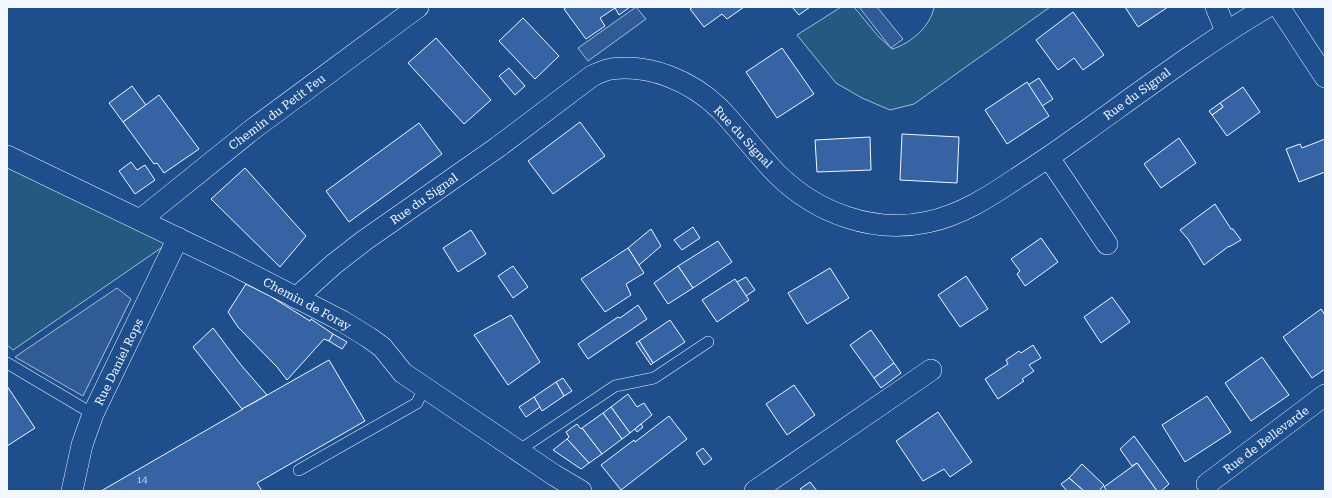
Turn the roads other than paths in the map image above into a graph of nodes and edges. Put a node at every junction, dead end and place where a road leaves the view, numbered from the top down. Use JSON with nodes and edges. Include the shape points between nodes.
{"nodes":[{"id":1,"x":418,"y":7,"type":"edge"},
{"id":2,"x":1216,"y":7,"type":"edge"},
{"id":3,"x":1267,"y":7,"type":"edge"},
{"id":4,"x":1279,"y":7,"type":"edge"},
{"id":5,"x":1226,"y":31,"type":"junction"},
{"id":6,"x":1325,"y":77,"type":"edge"},
{"id":7,"x":7,"y":156,"type":"edge"},
{"id":8,"x":1049,"y":158,"type":"junction"},
{"id":9,"x":140,"y":220,"type":"junction"},
{"id":10,"x":178,"y":238,"type":"junction"},
{"id":11,"x":1107,"y":244,"type":"dead end"},
{"id":12,"x":296,"y":298,"type":"junction"},
{"id":13,"x":708,"y":342,"type":"dead end"},
{"id":14,"x":7,"y":363,"type":"edge"},
{"id":15,"x":931,"y":370,"type":"dead end"},
{"id":16,"x":424,"y":387,"type":"junction"},
{"id":17,"x":1325,"y":395,"type":"edge"},
{"id":18,"x":93,"y":414,"type":"junction"},
{"id":19,"x":518,"y":451,"type":"junction"},
{"id":20,"x":298,"y":470,"type":"dead end"},
{"id":21,"x":1207,"y":484,"type":"dead end"},
{"id":22,"x":72,"y":491,"type":"edge"},
{"id":23,"x":581,"y":491,"type":"edge"},
{"id":24,"x":755,"y":491,"type":"edge"}],
"edges":[{"from":1,"to":9,"type":"street","name":"Chemin du Petit Feu","via":[[253,129]]},
{"from":2,"to":5,"type":"street"},
{"from":3,"to":5,"type":"street","name":"Rue du Signal"},
{"from":4,"to":6,"type":"street"},
{"from":5,"to":8,"type":"street","name":"Rue du Signal"},
{"from":7,"to":9,"type":"street","name":"Chemin de Foray"},
{"from":8,"to":11,"type":"street"},
{"from":8,"to":12,"type":"street","name":"Rue du Signal","via":[[982,201],[952,214],[927,222],[895,226],[860,222],[831,212],[779,176],[719,109],[695,90],[669,76],[651,71],[609,69],[592,76],[498,147],[365,240]]},
{"from":9,"to":10,"type":"street","name":"Chemin de Foray"},
{"from":10,"to":12,"type":"street","name":"Chemin de Foray"},
{"from":10,"to":18,"type":"street","name":"Rue Daniel Rops"},
{"from":12,"to":16,"type":"street","name":"Chemin de Foray","via":[[368,336],[403,373]]},
{"from":13,"to":19,"type":"lane","via":[[654,378],[615,386]]},
{"from":14,"to":18,"type":"lane"},
{"from":15,"to":24,"type":"street"},
{"from":16,"to":19,"type":"street","name":"Chemin de Foray"},
{"from":16,"to":20,"type":"lane","via":[[417,402]]},
{"from":17,"to":21,"type":"street","name":"Rue de Bellevarde"},
{"from":18,"to":22,"type":"street","name":"Rue Daniel Rops","via":[[82,445]]},
{"from":19,"to":23,"type":"street","name":"Chemin de Foray"}]}
